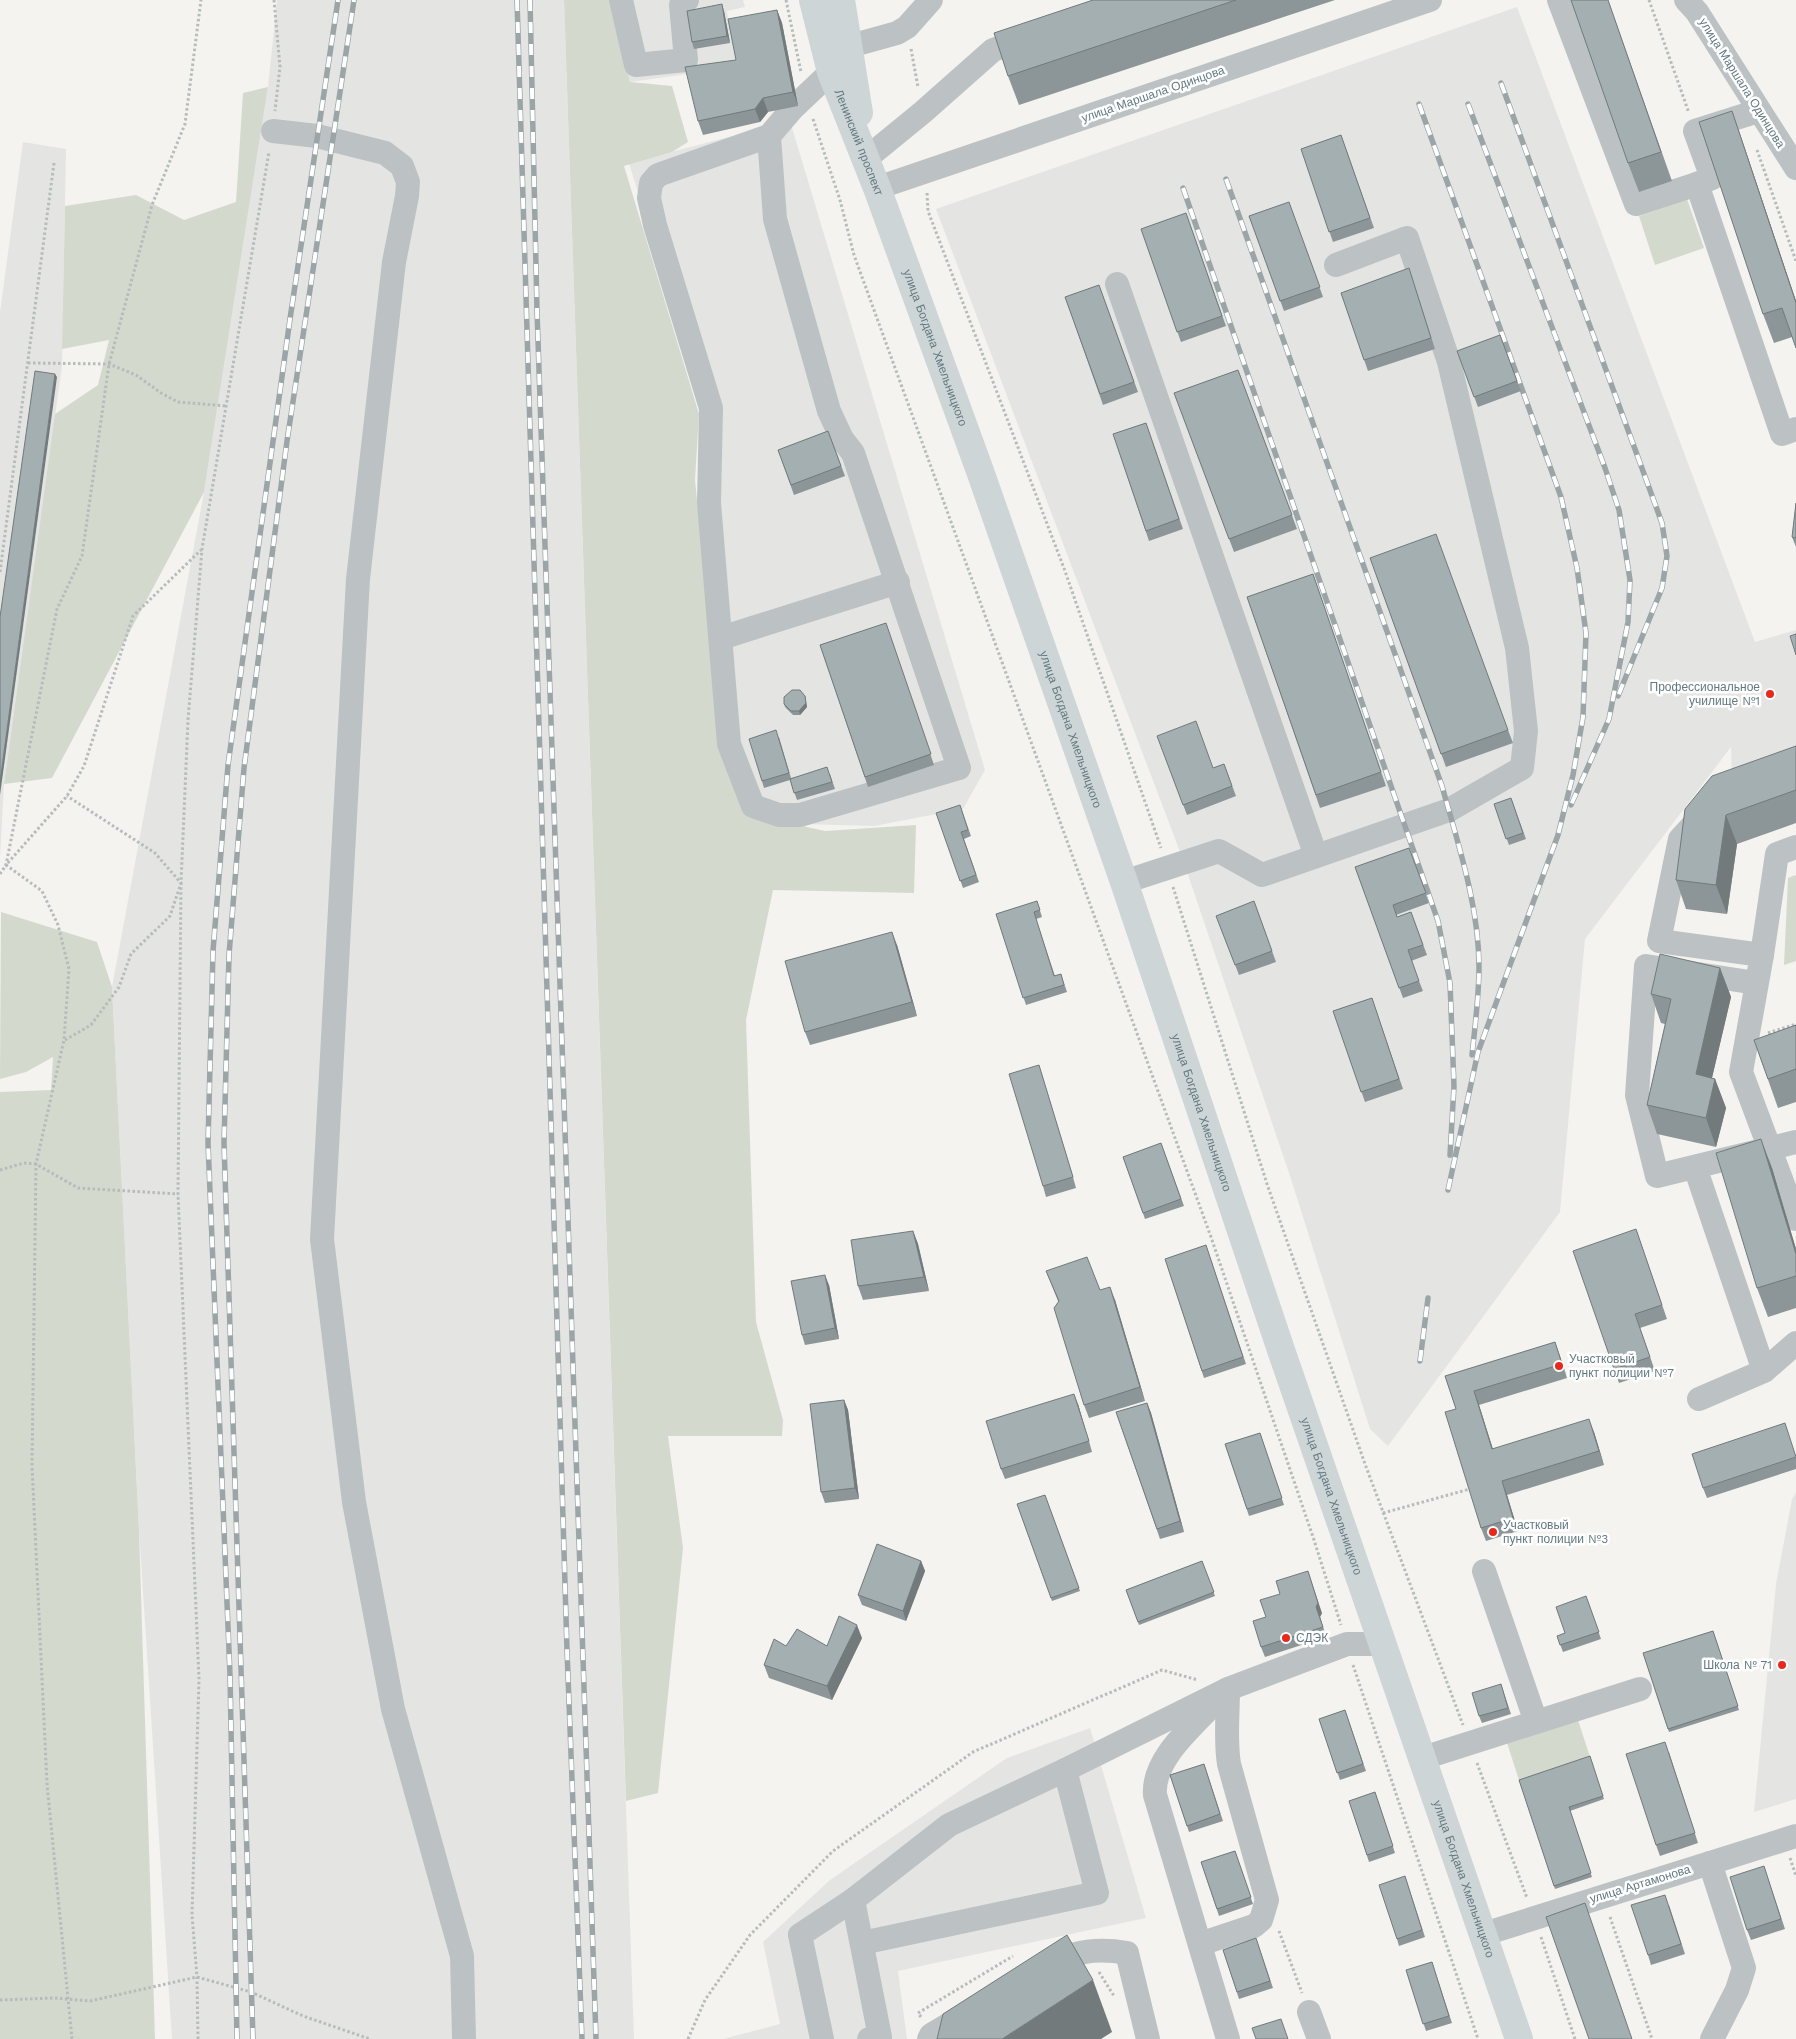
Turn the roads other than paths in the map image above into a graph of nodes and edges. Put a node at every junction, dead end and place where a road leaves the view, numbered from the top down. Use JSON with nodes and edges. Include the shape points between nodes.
{"nodes":[{"id":1,"x":622,"y":0,"type":"edge"},
{"id":2,"x":687,"y":0,"type":"edge"},
{"id":3,"x":813,"y":0,"type":"edge"},
{"id":4,"x":841,"y":0,"type":"edge"},
{"id":5,"x":931,"y":0,"type":"edge"},
{"id":6,"x":1430,"y":0,"type":"edge"},
{"id":7,"x":1559,"y":0,"type":"edge"},
{"id":8,"x":1686,"y":0,"type":"edge"},
{"id":9,"x":1048,"y":31,"type":"edge"},
{"id":10,"x":835,"y":58,"type":"junction"},
{"id":11,"x":1752,"y":113,"type":"junction"},
{"id":12,"x":273,"y":131,"type":"road end"},
{"id":13,"x":768,"y":136,"type":"junction"},
{"id":14,"x":868,"y":157,"type":"junction"},
{"id":15,"x":1796,"y":168,"type":"edge"},
{"id":16,"x":1697,"y":184,"type":"junction"},
{"id":17,"x":877,"y":188,"type":"junction"},
{"id":18,"x":1336,"y":265,"type":"dead end"},
{"id":19,"x":1117,"y":284,"type":"dead end"},
{"id":20,"x":1796,"y":429,"type":"edge"},
{"id":21,"x":898,"y":582,"type":"junction"},
{"id":22,"x":721,"y":638,"type":"junction"},
{"id":23,"x":1718,"y":798,"type":"edge"},
{"id":24,"x":1796,"y":847,"type":"edge"},
{"id":25,"x":1316,"y":856,"type":"junction"},
{"id":26,"x":1124,"y":882,"type":"junction"},
{"id":27,"x":1762,"y":955,"type":"junction"},
{"id":28,"x":1756,"y":983,"type":"junction"},
{"id":29,"x":1796,"y":1142,"type":"edge"},
{"id":30,"x":1772,"y":1150,"type":"junction"},
{"id":31,"x":1695,"y":1167,"type":"junction"},
{"id":32,"x":1796,"y":1219,"type":"edge"},
{"id":33,"x":1796,"y":1343,"type":"edge"},
{"id":34,"x":1764,"y":1372,"type":"junction"},
{"id":35,"x":1699,"y":1399,"type":"dead end"},
{"id":36,"x":1484,"y":1571,"type":"dead end"},
{"id":37,"x":1383,"y":1644,"type":"junction"},
{"id":38,"x":1228,"y":1689,"type":"junction"},
{"id":39,"x":1640,"y":1689,"type":"dead end"},
{"id":40,"x":1536,"y":1722,"type":"junction"},
{"id":41,"x":1424,"y":1758,"type":"junction"},
{"id":42,"x":1065,"y":1770,"type":"junction"},
{"id":43,"x":1796,"y":1836,"type":"edge"},
{"id":44,"x":1710,"y":1863,"type":"junction"},
{"id":45,"x":853,"y":1900,"type":"junction"},
{"id":46,"x":1484,"y":1934,"type":"junction"},
{"id":47,"x":862,"y":1943,"type":"junction"},
{"id":48,"x":1200,"y":1944,"type":"junction"},
{"id":49,"x":1030,"y":1976,"type":"edge"},
{"id":50,"x":989,"y":2000,"type":"edge"},
{"id":51,"x":1309,"y":2012,"type":"road end"},
{"id":52,"x":464,"y":2039,"type":"edge"},
{"id":53,"x":822,"y":2039,"type":"edge"},
{"id":54,"x":869,"y":2039,"type":"edge"},
{"id":55,"x":930,"y":2039,"type":"edge"},
{"id":56,"x":1148,"y":2039,"type":"edge"},
{"id":57,"x":1228,"y":2039,"type":"edge"},
{"id":58,"x":1319,"y":2039,"type":"edge"},
{"id":59,"x":1519,"y":2039,"type":"edge"},
{"id":60,"x":1712,"y":2039,"type":"edge"}],
"edges":[{"from":1,"to":2,"type":"street","via":[[636,65],[686,60],[681,5]]},
{"from":3,"to":10,"type":"main road","name":"Ленинский проспект"},
{"from":4,"to":10,"type":"main road","name":"Ленинский проспект"},
{"from":5,"to":10,"type":"street","via":[[907,27]]},
{"from":6,"to":17,"type":"street","name":"улица Маршала Одинцова"},
{"from":7,"to":16,"type":"street","via":[[1636,204]]},
{"from":8,"to":11,"type":"street","name":"улица Маршала Одинцова","via":[[1697,12]]},
{"from":9,"to":14,"type":"street","via":[[993,50]]},
{"from":10,"to":13,"type":"street","via":[[806,96]]},
{"from":10,"to":14,"type":"main road","name":"Ленинский проспект"},
{"from":10,"to":17,"type":"main road","name":"Ленинский проспект"},
{"from":11,"to":15,"type":"street","name":"улица Маршала Одинцова"},
{"from":11,"to":16,"type":"street","via":[[1695,131],[1712,178]]},
{"from":12,"to":52,"type":"street","via":[[317,136],[386,153],[402,166],[408,182],[394,262],[358,579],[322,1239],[354,1502],[393,1709],[462,1956]]},
{"from":13,"to":21,"type":"street","via":[[775,220],[829,411],[842,439],[853,453]]},
{"from":13,"to":22,"type":"street","via":[[658,175],[651,183],[649,198],[711,408],[709,503]]},
{"from":14,"to":17,"type":"main road","name":"Ленинский проспект"},
{"from":16,"to":20,"type":"street","via":[[1782,434]]},
{"from":17,"to":26,"type":"main road","name":"улица Богдана Хмельницкого"},
{"from":18,"to":25,"type":"street","via":[[1407,238],[1449,362],[1516,648],[1526,731],[1522,768],[1449,810]]},
{"from":19,"to":25,"type":"street"},
{"from":21,"to":22,"type":"street"},
{"from":21,"to":22,"type":"street","via":[[959,768],[800,815],[779,815],[753,806],[729,744]]},
{"from":23,"to":27,"type":"street","via":[[1680,839],[1658,941]]},
{"from":24,"to":27,"type":"street","via":[[1777,854]]},
{"from":25,"to":26,"type":"street","via":[[1262,874],[1219,851]]},
{"from":26,"to":37,"type":"main road","name":"улица Богдана Хмельницкого"},
{"from":27,"to":28,"type":"street"},
{"from":28,"to":30,"type":"street","via":[[1741,1072]]},
{"from":28,"to":31,"type":"street","via":[[1646,966],[1637,1095],[1657,1176]]},
{"from":29,"to":30,"type":"street"},
{"from":30,"to":31,"type":"street"},
{"from":30,"to":32,"type":"street"},
{"from":31,"to":34,"type":"street"},
{"from":33,"to":34,"type":"street"},
{"from":34,"to":35,"type":"street"},
{"from":36,"to":40,"type":"street"},
{"from":37,"to":38,"type":"street","via":[[1346,1644]]},
{"from":37,"to":41,"type":"main road","name":"улица Богдана Хмельницкого"},
{"from":38,"to":42,"type":"street"},
{"from":38,"to":48,"type":"street","via":[[1166,1756],[1154,1784]]},
{"from":38,"to":48,"type":"street","via":[[1229,1764],[1268,1900],[1261,1920],[1254,1926]]},
{"from":39,"to":40,"type":"street"},
{"from":40,"to":41,"type":"street"},
{"from":41,"to":46,"type":"main road","name":"улица Богдана Хмельницкого"},
{"from":42,"to":45,"type":"street","via":[[949,1825]]},
{"from":42,"to":47,"type":"street","via":[[1097,1893]]},
{"from":43,"to":44,"type":"street","name":"улица Артамонова"},
{"from":44,"to":46,"type":"street","name":"улица Артамонова"},
{"from":44,"to":60,"type":"street","via":[[1744,1968],[1737,1990]]},
{"from":45,"to":47,"type":"street"},
{"from":45,"to":53,"type":"street","via":[[800,1935]]},
{"from":46,"to":59,"type":"main road","name":"улица Богдана Хмельницкого"},
{"from":47,"to":54,"type":"street","via":[[880,2037]]},
{"from":48,"to":57,"type":"street"},
{"from":49,"to":56,"type":"street","via":[[1063,1956],[1103,1948],[1128,1953]]},
{"from":50,"to":55,"type":"street","via":[[931,2035]]},
{"from":51,"to":58,"type":"street"}]}
